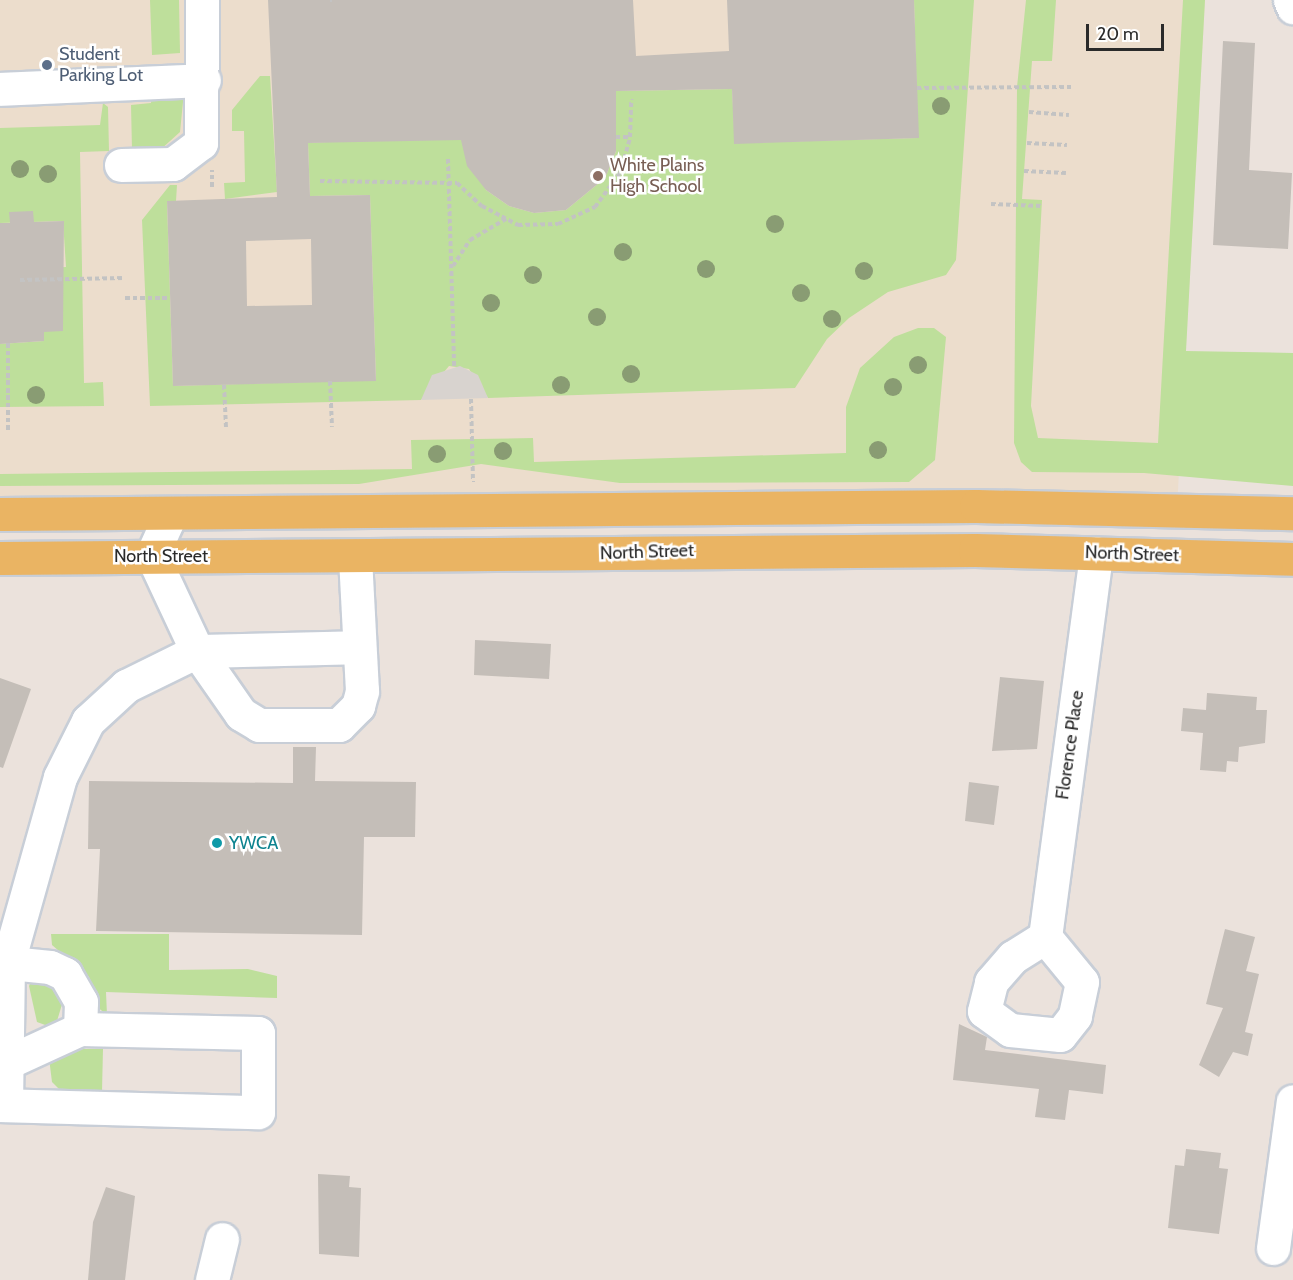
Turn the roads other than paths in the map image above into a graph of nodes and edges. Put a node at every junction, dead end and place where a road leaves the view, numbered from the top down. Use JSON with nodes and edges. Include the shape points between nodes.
{"nodes":[{"id":1,"x":202,"y":0,"type":"edge"},
{"id":2,"x":1290,"y":0,"type":"edge"},
{"id":3,"x":1293,"y":7,"type":"edge"},
{"id":4,"x":204,"y":80,"type":"junction"},
{"id":5,"x":0,"y":89,"type":"edge"},
{"id":6,"x":121,"y":165,"type":"dead end"},
{"id":7,"x":171,"y":513,"type":"junction"},
{"id":8,"x":1293,"y":513,"type":"edge"},
{"id":9,"x":0,"y":514,"type":"edge"},
{"id":10,"x":1096,"y":553,"type":"junction"},
{"id":11,"x":152,"y":555,"type":"junction"},
{"id":12,"x":355,"y":556,"type":"junction"},
{"id":13,"x":0,"y":558,"type":"edge"},
{"id":14,"x":1293,"y":559,"type":"edge"},
{"id":15,"x":359,"y":647,"type":"junction"},
{"id":16,"x":197,"y":651,"type":"junction"},
{"id":17,"x":1045,"y":937,"type":"dead end"},
{"id":18,"x":4,"y":962,"type":"edge"},
{"id":19,"x":80,"y":1029,"type":"junction"},
{"id":20,"x":8,"y":1062,"type":"junction"},
{"id":21,"x":1293,"y":1101,"type":"edge"},
{"id":22,"x":3,"y":1105,"type":"edge"},
{"id":23,"x":222,"y":1239,"type":"dead end"},
{"id":24,"x":1273,"y":1248,"type":"dead end"},
{"id":25,"x":212,"y":1280,"type":"edge"}],
"edges":[{"from":1,"to":4,"type":"street"},
{"from":2,"to":3,"type":"street"},
{"from":4,"to":5,"type":"street"},
{"from":4,"to":6,"type":"street","via":[[204,132],[195,151],[173,164]]},
{"from":7,"to":8,"type":"main road","via":[[976,506]]},
{"from":7,"to":9,"type":"main road"},
{"from":7,"to":11,"type":"street"},
{"from":10,"to":12,"type":"main road","name":"North Street","via":[[656,550]]},
{"from":10,"to":14,"type":"main road","name":"North Street"},
{"from":10,"to":17,"type":"street","name":"Florence Place"},
{"from":11,"to":12,"type":"main road","name":"North Street"},
{"from":11,"to":13,"type":"main road","name":"North Street"},
{"from":11,"to":16,"type":"street"},
{"from":12,"to":15,"type":"street"},
{"from":15,"to":16,"type":"street"},
{"from":15,"to":16,"type":"street","via":[[363,691],[358,706],[339,725],[249,722]]},
{"from":16,"to":18,"type":"street","via":[[126,686],[88,721],[60,777]]},
{"from":18,"to":19,"type":"street","via":[[50,967],[65,975],[81,1002]]},
{"from":18,"to":20,"type":"street"},
{"from":19,"to":20,"type":"street"},
{"from":19,"to":22,"type":"street","via":[[258,1033],[258,1112]]},
{"from":20,"to":22,"type":"street"},
{"from":21,"to":24,"type":"street"},
{"from":23,"to":25,"type":"street"}]}
